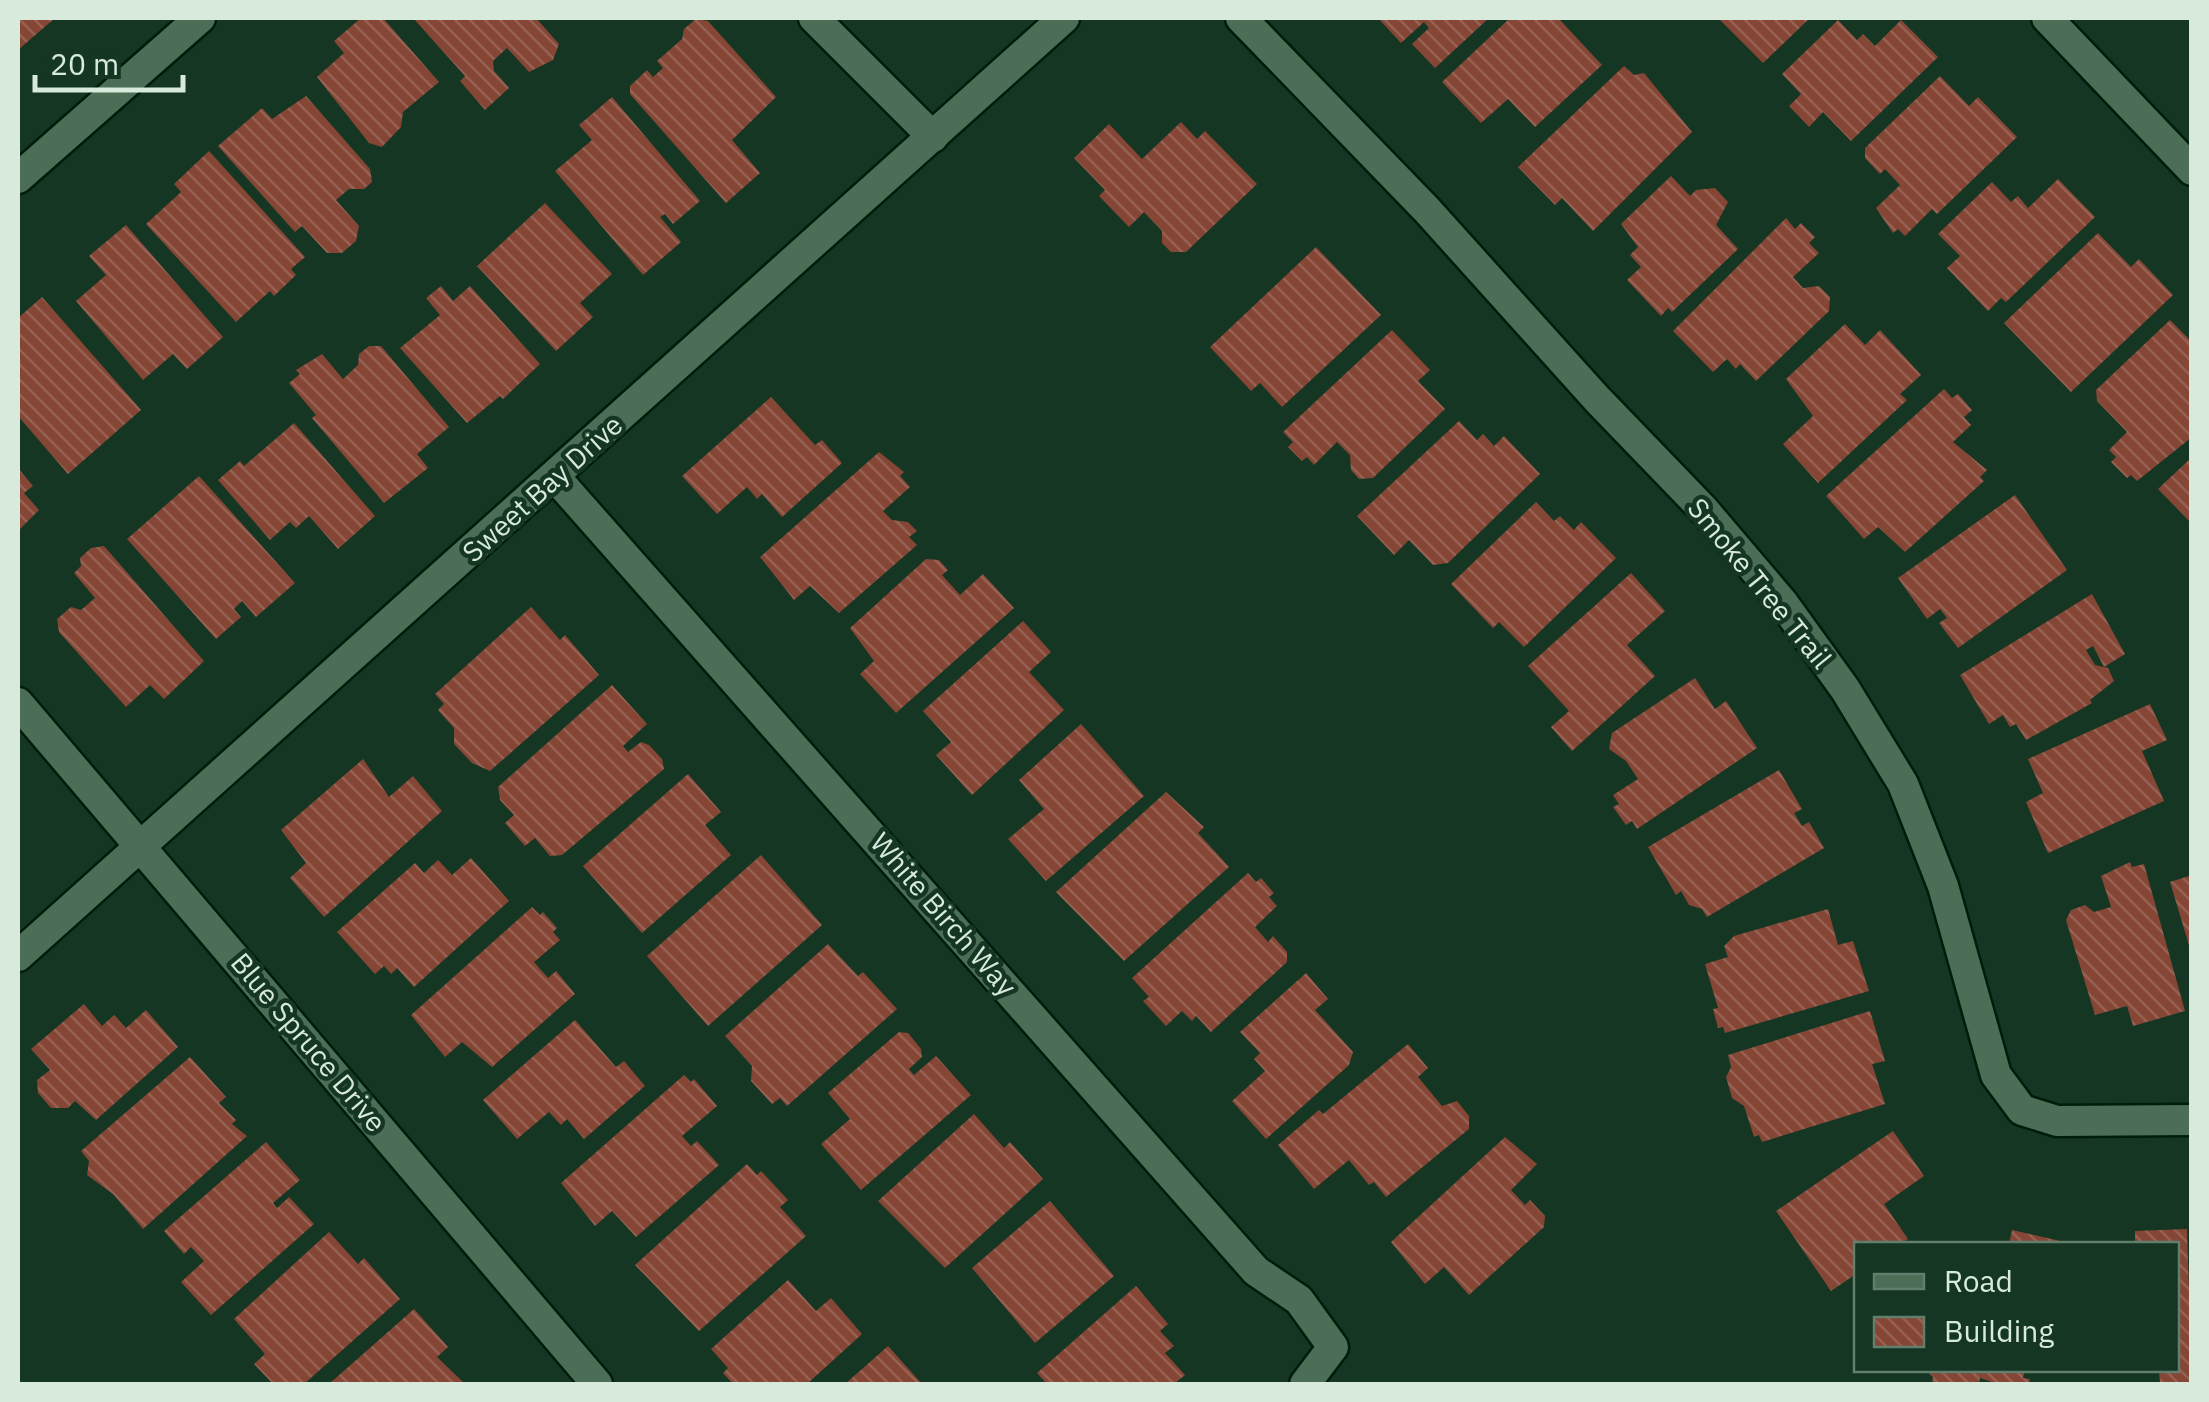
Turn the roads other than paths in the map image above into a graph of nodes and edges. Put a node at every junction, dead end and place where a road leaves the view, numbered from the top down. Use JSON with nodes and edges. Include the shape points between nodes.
{"nodes":[{"id":1,"x":200,"y":18,"type":"edge"},
{"id":2,"x":814,"y":18,"type":"edge"},
{"id":3,"x":1064,"y":18,"type":"edge"},
{"id":4,"x":1241,"y":18,"type":"edge"},
{"id":5,"x":2047,"y":18,"type":"edge"},
{"id":6,"x":933,"y":137,"type":"junction"},
{"id":7,"x":2192,"y":170,"type":"edge"},
{"id":8,"x":18,"y":178,"type":"edge"},
{"id":9,"x":555,"y":477,"type":"junction"},
{"id":10,"x":18,"y":703,"type":"edge"},
{"id":11,"x":142,"y":845,"type":"junction"},
{"id":12,"x":18,"y":956,"type":"edge"},
{"id":13,"x":2192,"y":1120,"type":"edge"},
{"id":14,"x":597,"y":1384,"type":"edge"},
{"id":15,"x":1305,"y":1384,"type":"edge"}],
"edges":[{"from":1,"to":8,"type":"street"},
{"from":2,"to":6,"type":"street"},
{"from":3,"to":6,"type":"street","name":"Sweet Bay Drive"},
{"from":4,"to":13,"type":"street","name":"Smoke Tree Trail","via":[[1704,510],[1846,689],[1903,784],[1943,886],[1996,1075],[2022,1110],[2057,1121]]},
{"from":5,"to":7,"type":"street"},
{"from":6,"to":9,"type":"street","name":"Sweet Bay Drive"},
{"from":9,"to":11,"type":"street","name":"Sweet Bay Drive"},
{"from":9,"to":15,"type":"street","name":"White Birch Way","via":[[1256,1271],[1299,1300],[1333,1347]]},
{"from":10,"to":11,"type":"street","name":"Blue Spruce Drive"},
{"from":11,"to":12,"type":"street","name":"Sweet Bay Drive"},
{"from":11,"to":14,"type":"street","name":"Blue Spruce Drive"}]}
